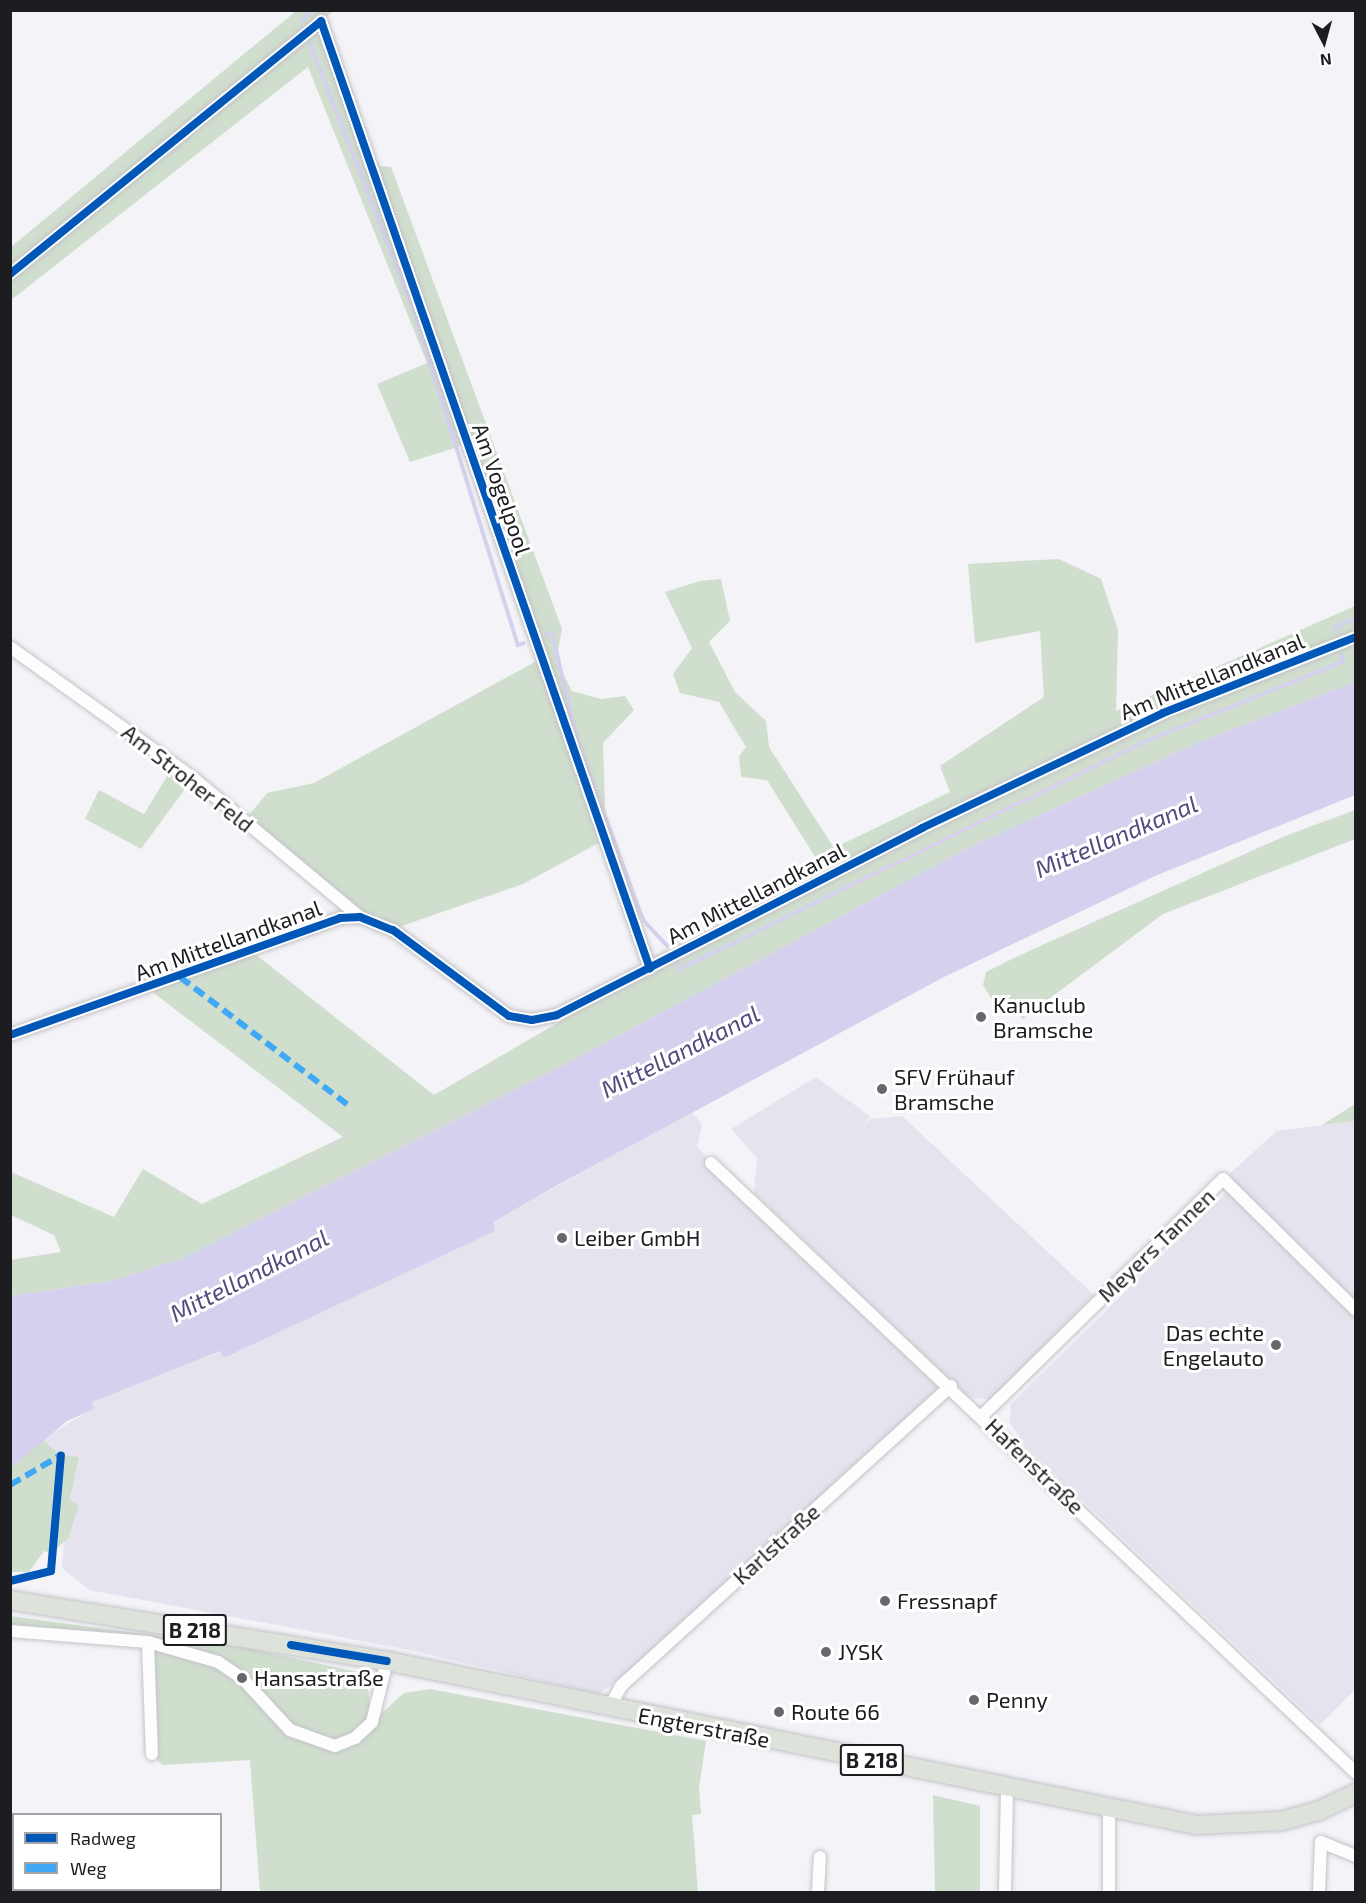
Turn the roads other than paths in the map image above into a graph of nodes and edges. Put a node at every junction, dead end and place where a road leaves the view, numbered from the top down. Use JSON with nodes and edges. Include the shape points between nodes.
{"nodes":[{"id":1,"x":10,"y":274,"type":"edge"},
{"id":2,"x":1356,"y":637,"type":"edge"},
{"id":3,"x":10,"y":647,"type":"edge"},
{"id":4,"x":360,"y":917,"type":"junction"},
{"id":5,"x":650,"y":969,"type":"junction"},
{"id":6,"x":10,"y":1035,"type":"edge"},
{"id":7,"x":711,"y":1163,"type":"dead end"},
{"id":8,"x":1356,"y":1310,"type":"edge"},
{"id":9,"x":951,"y":1386,"type":"junction"},
{"id":10,"x":982,"y":1416,"type":"junction"},
{"id":11,"x":10,"y":1600,"type":"edge"},
{"id":12,"x":10,"y":1631,"type":"edge"},
{"id":13,"x":148,"y":1642,"type":"junction"},
{"id":14,"x":387,"y":1661,"type":"junction"},
{"id":15,"x":609,"y":1708,"type":"junction"},
{"id":16,"x":152,"y":1754,"type":"dead end"},
{"id":17,"x":1356,"y":1773,"type":"edge"},
{"id":18,"x":1007,"y":1786,"type":"junction"},
{"id":19,"x":1356,"y":1793,"type":"edge"},
{"id":20,"x":1109,"y":1808,"type":"junction"},
{"id":21,"x":1356,"y":1856,"type":"edge"},
{"id":22,"x":820,"y":1857,"type":"dead end"},
{"id":23,"x":818,"y":1893,"type":"edge"},
{"id":24,"x":1005,"y":1893,"type":"edge"},
{"id":25,"x":1108,"y":1893,"type":"edge"},
{"id":26,"x":1319,"y":1893,"type":"edge"}],
"edges":[{"from":1,"to":5,"type":"street","name":"Am Vogelpool","via":[[321,21]]},
{"from":2,"to":5,"type":"street","name":"Am Mittellandkanal","via":[[1163,713],[922,828]]},
{"from":3,"to":4,"type":"street","name":"Am Stroher Feld","via":[[193,778]]},
{"from":4,"to":5,"type":"street","name":"Am Mittellandkanal","via":[[393,930],[509,1016],[532,1020],[557,1015]]},
{"from":4,"to":6,"type":"street","name":"Am Mittellandkanal","via":[[340,918]]},
{"from":7,"to":9,"type":"street","name":"Hafenstraße"},
{"from":8,"to":10,"type":"street","name":"Meyers Tannen","via":[[1223,1179]]},
{"from":9,"to":10,"type":"street","name":"Hafenstraße"},
{"from":9,"to":15,"type":"street","name":"Karlstraße","via":[[621,1686]]},
{"from":10,"to":17,"type":"street","name":"Hafenstraße"},
{"from":11,"to":14,"type":"main road","name":"Engterstraße","number":"B 218"},
{"from":12,"to":13,"type":"street"},
{"from":13,"to":14,"type":"street","via":[[218,1662],[242,1678],[290,1730],[335,1746],[355,1738],[372,1722]]},
{"from":13,"to":16,"type":"street"},
{"from":14,"to":15,"type":"main road","name":"Engterstraße","number":"B 218"},
{"from":15,"to":18,"type":"main road","name":"Engterstraße","number":"B 218"},
{"from":18,"to":20,"type":"main road","name":"Engterstraße","number":"B 218"},
{"from":18,"to":24,"type":"street"},
{"from":19,"to":20,"type":"main road","name":"Engterstraße","number":"B 218","via":[[1318,1811],[1243,1826],[1197,1825]]},
{"from":20,"to":25,"type":"street"},
{"from":21,"to":26,"type":"street","via":[[1322,1842]]},
{"from":22,"to":23,"type":"street"}]}
